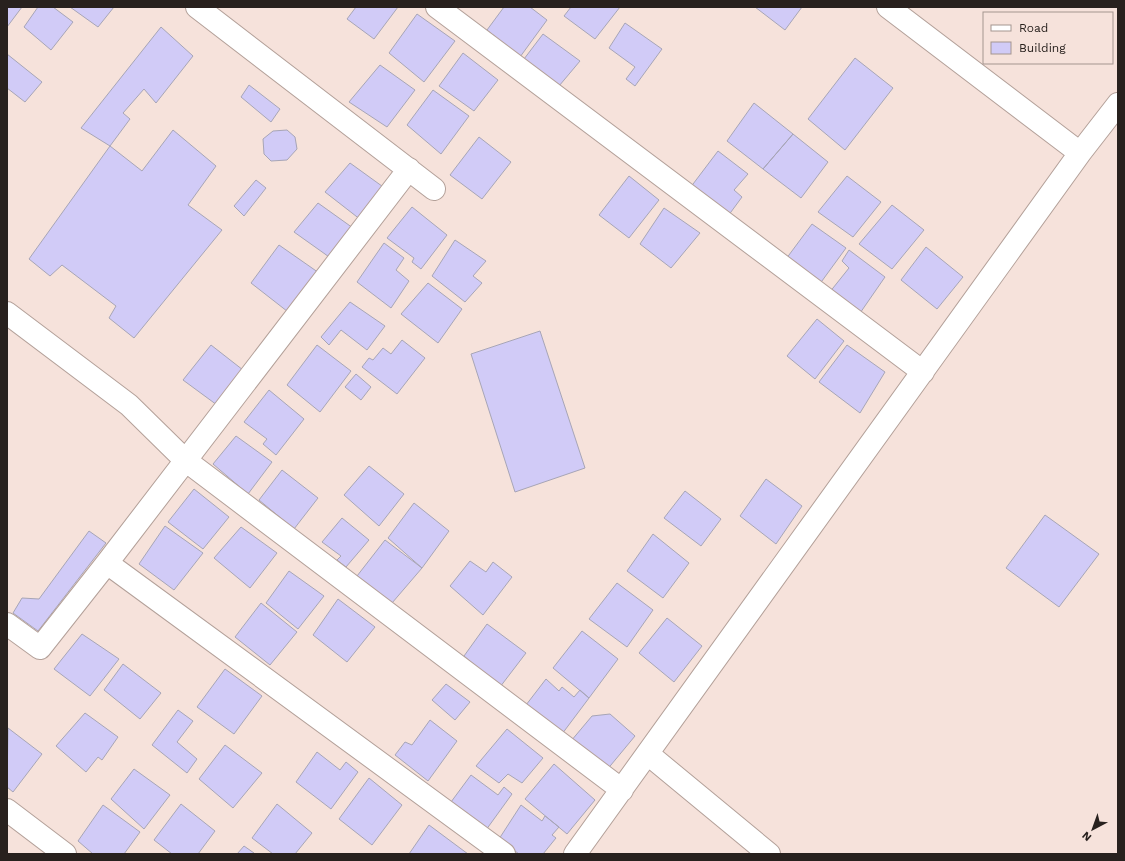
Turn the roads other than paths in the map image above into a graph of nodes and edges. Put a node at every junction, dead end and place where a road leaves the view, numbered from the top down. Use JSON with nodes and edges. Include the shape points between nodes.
{"nodes":[{"id":1,"x":197,"y":7,"type":"edge"},
{"id":2,"x":437,"y":7,"type":"edge"},
{"id":3,"x":888,"y":7,"type":"edge"},
{"id":4,"x":1118,"y":104,"type":"edge"},
{"id":5,"x":1080,"y":153,"type":"junction"},
{"id":6,"x":409,"y":169,"type":"junction"},
{"id":7,"x":434,"y":189,"type":"dead end"},
{"id":8,"x":7,"y":313,"type":"edge"},
{"id":9,"x":923,"y":372,"type":"junction"},
{"id":10,"x":185,"y":460,"type":"junction"},
{"id":11,"x":107,"y":563,"type":"junction"},
{"id":12,"x":7,"y":624,"type":"edge"},
{"id":13,"x":648,"y":754,"type":"junction"},
{"id":14,"x":622,"y":790,"type":"junction"},
{"id":15,"x":7,"y":810,"type":"edge"},
{"id":16,"x":65,"y":854,"type":"edge"},
{"id":17,"x":504,"y":854,"type":"edge"},
{"id":18,"x":575,"y":854,"type":"edge"},
{"id":19,"x":769,"y":854,"type":"edge"}],
"edges":[{"from":1,"to":6,"type":"street"},
{"from":2,"to":9,"type":"street"},
{"from":3,"to":5,"type":"street"},
{"from":4,"to":5,"type":"street"},
{"from":5,"to":9,"type":"street"},
{"from":6,"to":7,"type":"street"},
{"from":6,"to":10,"type":"street"},
{"from":8,"to":10,"type":"street","via":[[129,405]]},
{"from":9,"to":13,"type":"street"},
{"from":10,"to":11,"type":"street"},
{"from":10,"to":14,"type":"street"},
{"from":11,"to":12,"type":"street","via":[[40,648]]},
{"from":11,"to":17,"type":"street"},
{"from":13,"to":14,"type":"street"},
{"from":13,"to":19,"type":"street"},
{"from":14,"to":18,"type":"street"},
{"from":15,"to":16,"type":"street"}]}
